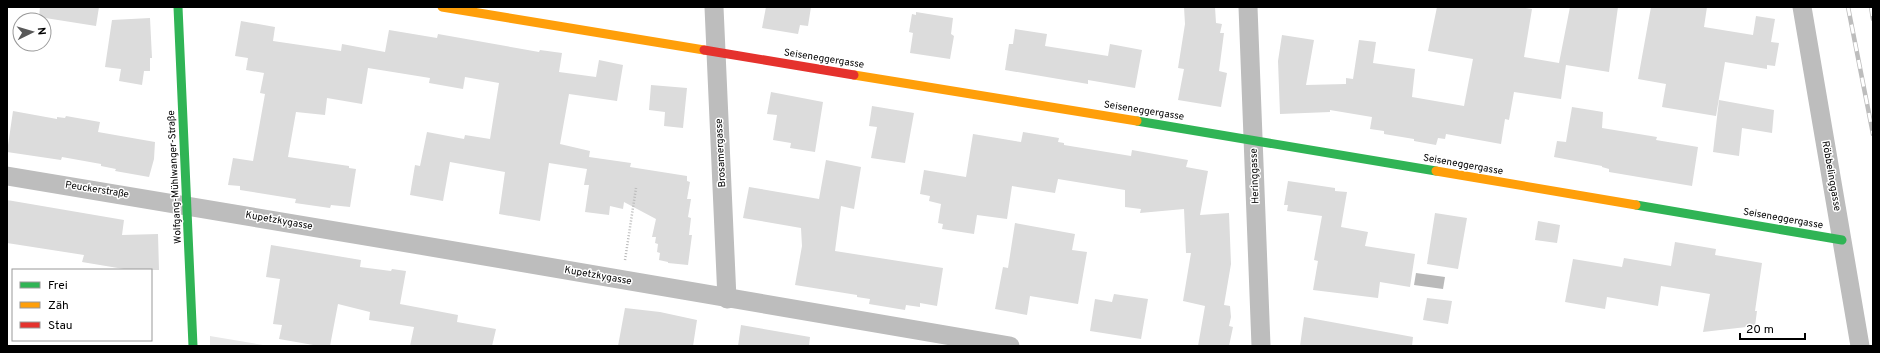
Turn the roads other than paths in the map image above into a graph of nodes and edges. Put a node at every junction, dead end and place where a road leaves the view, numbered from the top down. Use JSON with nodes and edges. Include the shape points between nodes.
{"nodes":[{"id":1,"x":178,"y":7,"type":"edge"},
{"id":2,"x":442,"y":7,"type":"edge"},
{"id":3,"x":714,"y":7,"type":"edge"},
{"id":4,"x":1248,"y":7,"type":"edge"},
{"id":5,"x":1802,"y":7,"type":"edge"},
{"id":6,"x":716,"y":52,"type":"junction"},
{"id":7,"x":1254,"y":141,"type":"junction"},
{"id":8,"x":7,"y":176,"type":"edge"},
{"id":9,"x":188,"y":205,"type":"junction"},
{"id":10,"x":1842,"y":240,"type":"junction"},
{"id":11,"x":727,"y":299,"type":"junction"},
{"id":12,"x":193,"y":346,"type":"edge"},
{"id":13,"x":1010,"y":346,"type":"edge"},
{"id":14,"x":1261,"y":346,"type":"edge"},
{"id":15,"x":1860,"y":346,"type":"edge"}],
"edges":[{"from":1,"to":9,"type":"street","name":"Wolfgang-Mühlwanger-Straße"},
{"from":2,"to":6,"type":"street","name":"Seiseneggergasse"},
{"from":3,"to":6,"type":"street","name":"Brosamergasse"},
{"from":4,"to":7,"type":"street","name":"Heringgasse"},
{"from":5,"to":10,"type":"street","name":"Röbbelinggasse"},
{"from":6,"to":7,"type":"street","name":"Seiseneggergasse"},
{"from":6,"to":11,"type":"street","name":"Brosamergasse"},
{"from":7,"to":10,"type":"street","name":"Seiseneggergasse"},
{"from":7,"to":14,"type":"street","name":"Heringgasse"},
{"from":8,"to":9,"type":"street","name":"Peuckerstraße"},
{"from":9,"to":11,"type":"street","name":"Kupetzkygasse"},
{"from":9,"to":12,"type":"street","name":"Wolfgang-Mühlwanger-Straße"},
{"from":10,"to":15,"type":"street","name":"Röbbelinggasse"},
{"from":11,"to":13,"type":"street","name":"Kupetzkygasse"}]}
